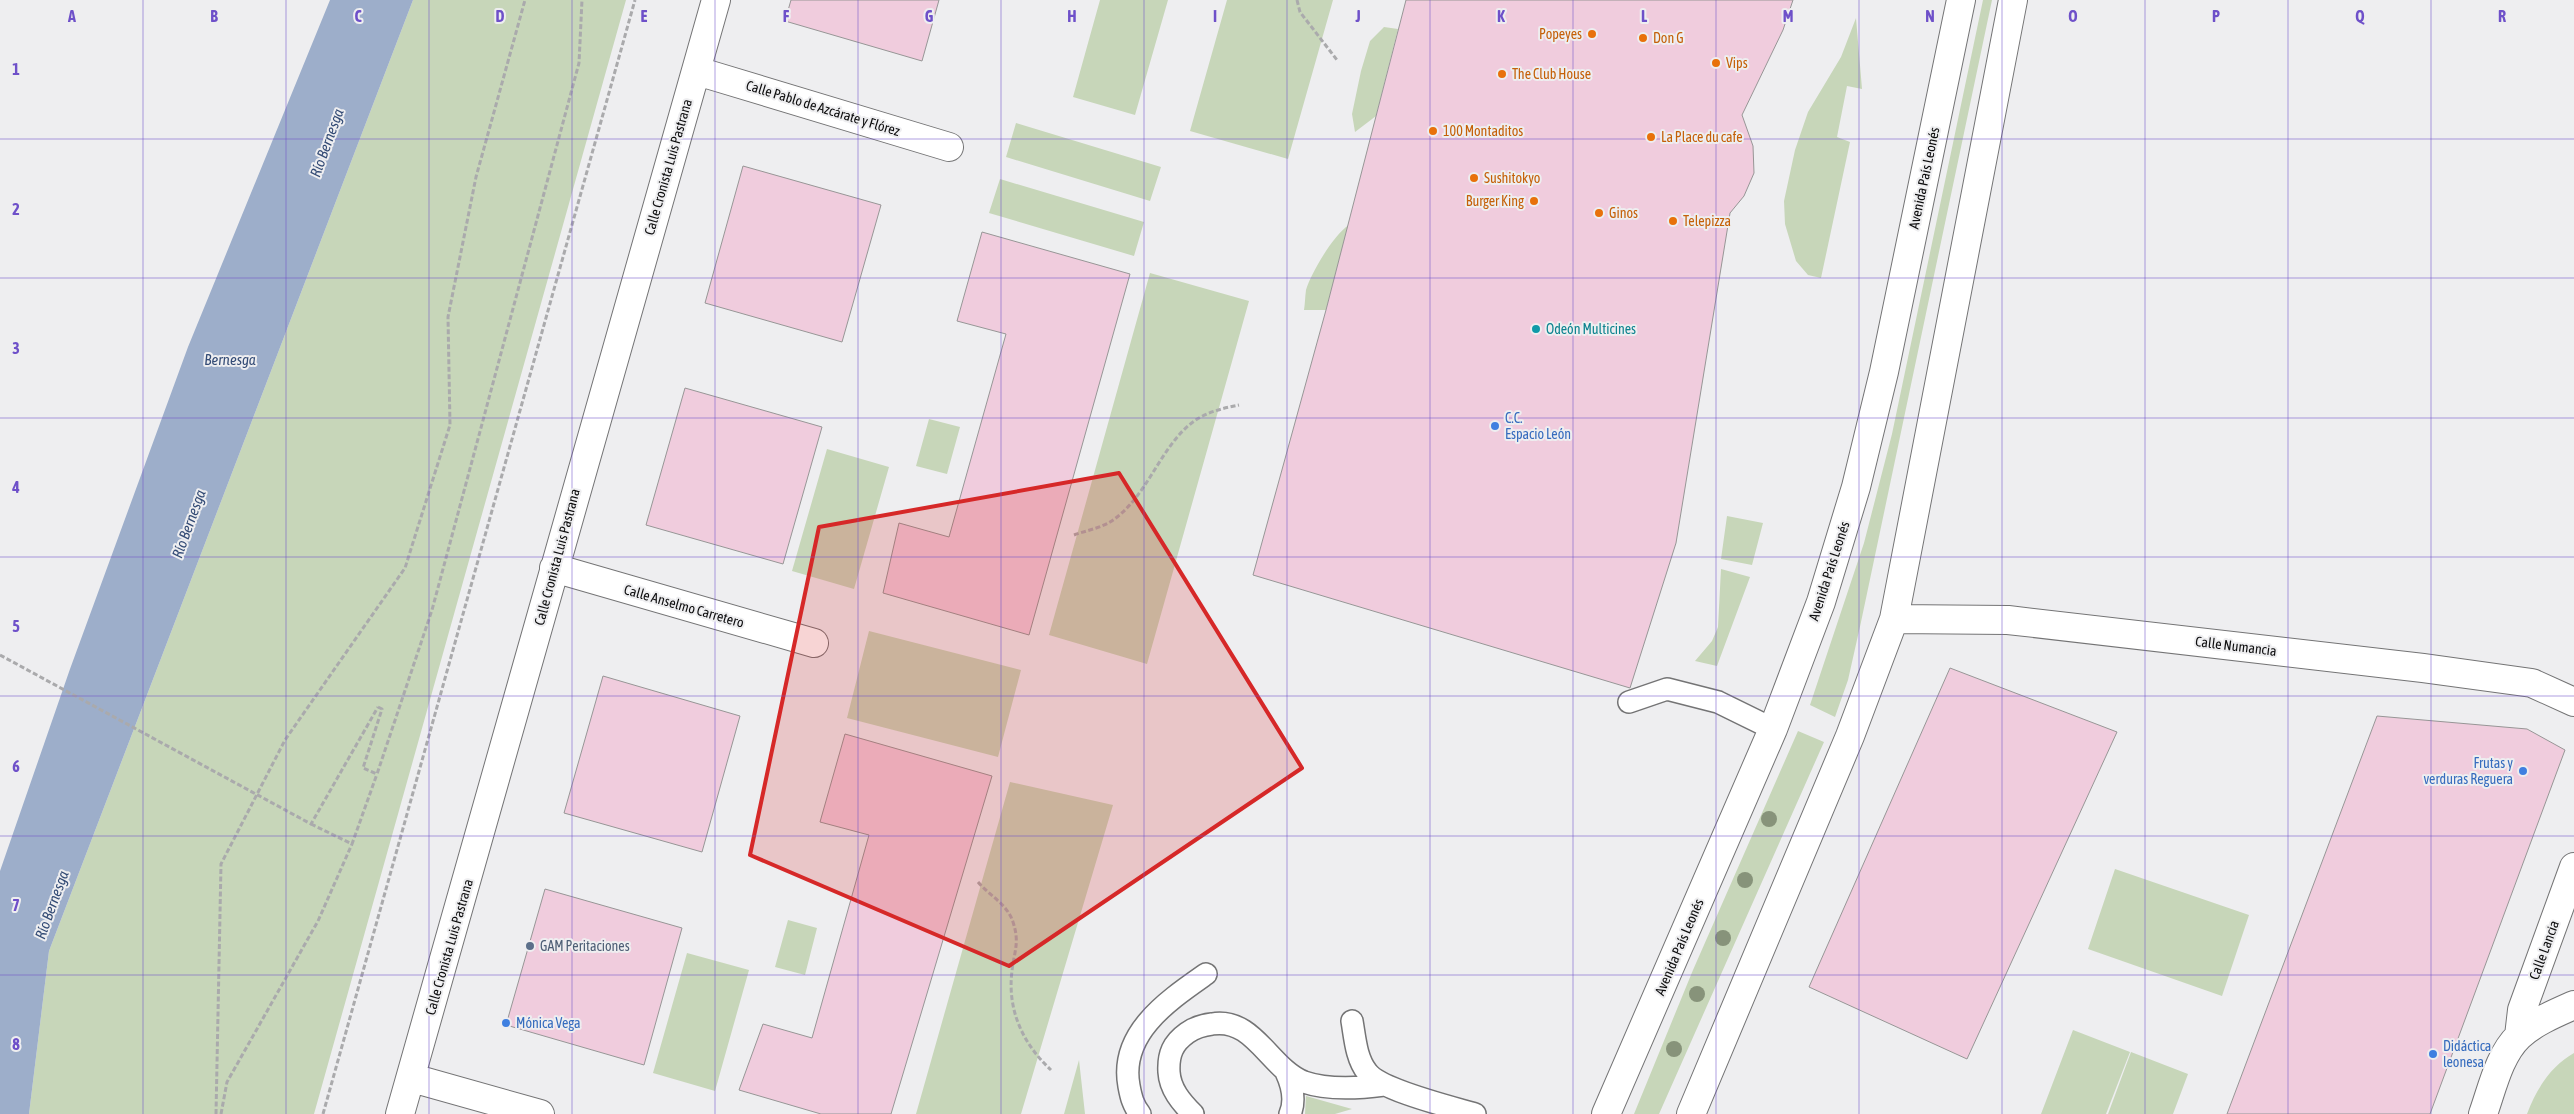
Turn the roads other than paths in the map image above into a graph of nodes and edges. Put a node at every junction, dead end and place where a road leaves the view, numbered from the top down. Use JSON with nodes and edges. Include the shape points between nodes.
{"nodes":[{"id":1,"x":716,"y":0,"type":"edge"},
{"id":2,"x":1961,"y":0,"type":"edge"},
{"id":3,"x":2013,"y":0,"type":"edge"},
{"id":4,"x":697,"y":71,"type":"junction"},
{"id":5,"x":949,"y":147,"type":"dead end"},
{"id":6,"x":554,"y":568,"type":"junction"},
{"id":7,"x":1894,"y":619,"type":"junction"},
{"id":8,"x":814,"y":643,"type":"dead end"},
{"id":9,"x":1629,"y":702,"type":"dead end"},
{"id":10,"x":2574,"y":702,"type":"edge"},
{"id":11,"x":1773,"y":729,"type":"junction"},
{"id":12,"x":2574,"y":866,"type":"edge"},
{"id":13,"x":1206,"y":974,"type":"dead end"},
{"id":14,"x":2574,"y":1005,"type":"edge"},
{"id":15,"x":1352,"y":1021,"type":"dead end"},
{"id":16,"x":2519,"y":1036,"type":"junction"},
{"id":17,"x":1286,"y":1072,"type":"junction"},
{"id":18,"x":412,"y":1078,"type":"junction"},
{"id":19,"x":1384,"y":1085,"type":"junction"},
{"id":20,"x":400,"y":1114,"type":"edge"},
{"id":21,"x":540,"y":1114,"type":"edge"},
{"id":22,"x":1140,"y":1114,"type":"edge"},
{"id":23,"x":1192,"y":1114,"type":"edge"},
{"id":24,"x":1290,"y":1114,"type":"edge"},
{"id":25,"x":1475,"y":1114,"type":"edge"},
{"id":26,"x":1606,"y":1114,"type":"edge"},
{"id":27,"x":1691,"y":1114,"type":"edge"},
{"id":28,"x":2483,"y":1114,"type":"edge"}],
"edges":[{"from":1,"to":4,"type":"street","name":"Calle Cronista Luis Pastrana"},
{"from":2,"to":11,"type":"street","name":"Avenida País Leonés","via":[[1886,362],[1856,487],[1821,602]]},
{"from":3,"to":7,"type":"street"},
{"from":4,"to":5,"type":"street","name":"Calle Pablo de Azcárate y Flórez"},
{"from":4,"to":6,"type":"street","name":"Calle Cronista Luis Pastrana"},
{"from":6,"to":8,"type":"street","name":"Calle Anselmo Carretero"},
{"from":6,"to":18,"type":"street","name":"Calle Cronista Luis Pastrana"},
{"from":7,"to":10,"type":"street","name":"Calle Numancia","via":[[2008,620],[2423,668],[2532,683]]},
{"from":7,"to":27,"type":"street","via":[[1850,736]]},
{"from":9,"to":11,"type":"lane","via":[[1667,688],[1718,702]]},
{"from":11,"to":26,"type":"street","name":"Avenida País Leonés"},
{"from":12,"to":16,"type":"street","name":"Calle Lancia","via":[[2522,1010]]},
{"from":13,"to":22,"type":"lane","via":[[1163,1004],[1137,1035],[1127,1072],[1133,1105]]},
{"from":14,"to":16,"type":"street","name":"Calle Lancia"},
{"from":15,"to":19,"type":"lane","via":[[1357,1051],[1367,1073]]},
{"from":16,"to":28,"type":"street","name":"Calle Lancia","via":[[2498,1072]]},
{"from":17,"to":19,"type":"lane","via":[[1306,1082],[1357,1089]]},
{"from":17,"to":23,"type":"lane","via":[[1242,1028],[1224,1022],[1190,1031],[1175,1041],[1169,1056],[1169,1073],[1174,1091]]},
{"from":17,"to":24,"type":"lane","via":[[1292,1087],[1293,1108]]},
{"from":18,"to":20,"type":"street","name":"Calle Cronista Luis Pastrana"},
{"from":18,"to":21,"type":"street"},
{"from":19,"to":25,"type":"lane"}]}
